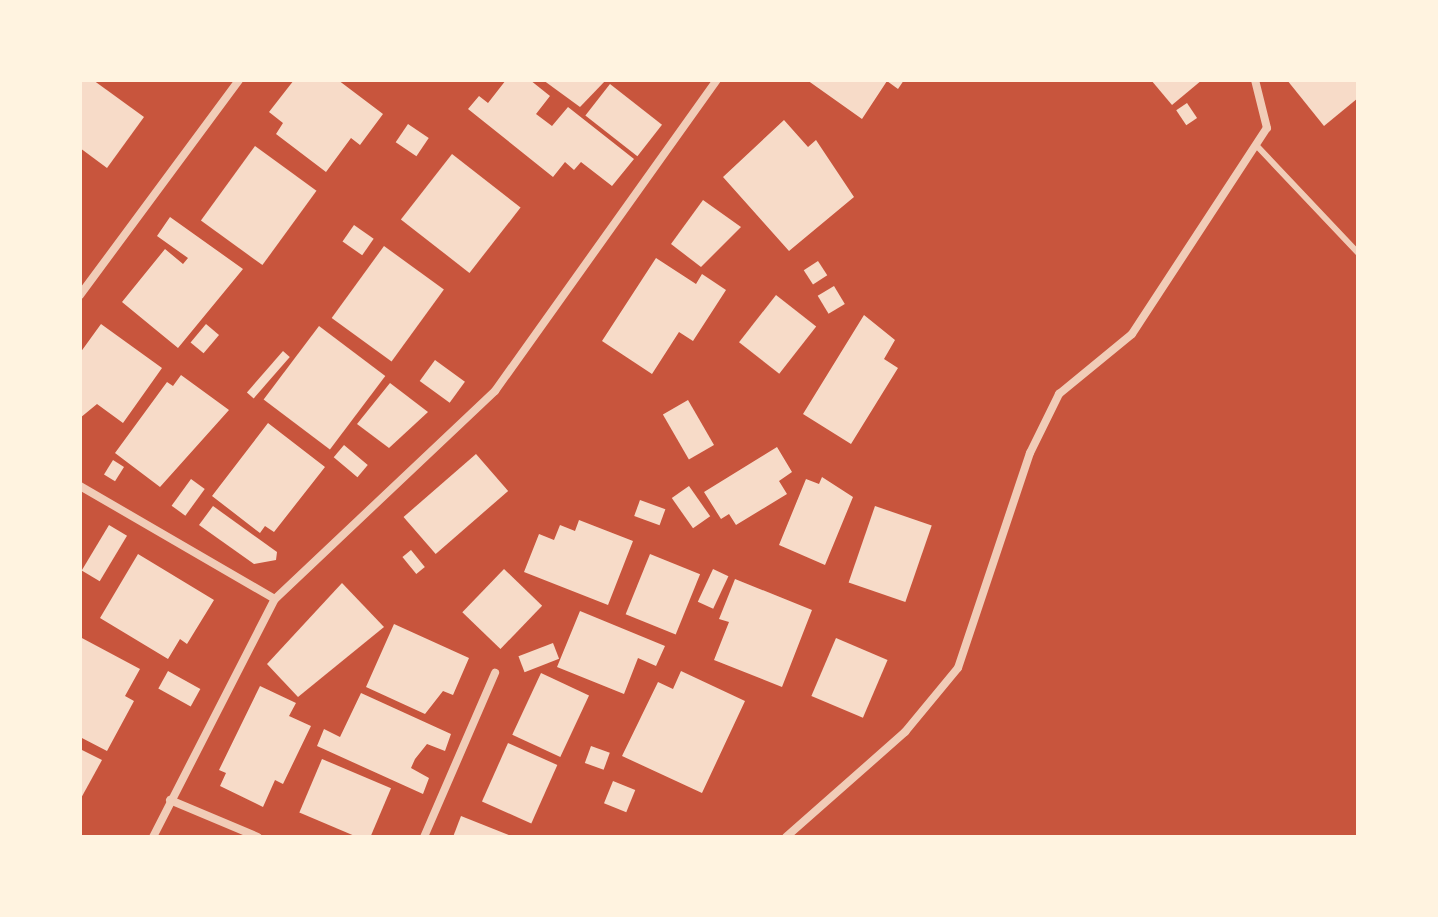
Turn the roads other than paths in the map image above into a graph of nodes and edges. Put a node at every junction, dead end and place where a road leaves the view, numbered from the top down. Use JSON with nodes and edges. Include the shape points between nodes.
{"nodes":[{"id":1,"x":239,"y":80,"type":"edge"},
{"id":2,"x":717,"y":80,"type":"edge"},
{"id":3,"x":1255,"y":80,"type":"edge"},
{"id":4,"x":1256,"y":145,"type":"junction"},
{"id":5,"x":1358,"y":253,"type":"edge"},
{"id":6,"x":80,"y":295,"type":"edge"},
{"id":7,"x":80,"y":486,"type":"edge"},
{"id":8,"x":275,"y":599,"type":"junction"},
{"id":9,"x":495,"y":673,"type":"dead end"},
{"id":10,"x":170,"y":800,"type":"junction"},
{"id":11,"x":153,"y":837,"type":"edge"},
{"id":12,"x":258,"y":837,"type":"edge"},
{"id":13,"x":424,"y":837,"type":"edge"},
{"id":14,"x":786,"y":837,"type":"edge"}],
"edges":[{"from":1,"to":6,"type":"street"},
{"from":2,"to":8,"type":"street","via":[[495,391]]},
{"from":3,"to":4,"type":"street","via":[[1267,128]]},
{"from":4,"to":5,"type":"lane"},
{"from":4,"to":14,"type":"street","via":[[1132,334],[1059,394],[1030,453],[958,668],[905,732]]},
{"from":7,"to":8,"type":"street"},
{"from":8,"to":10,"type":"street"},
{"from":9,"to":13,"type":"street"},
{"from":10,"to":11,"type":"street"},
{"from":10,"to":12,"type":"street"}]}
